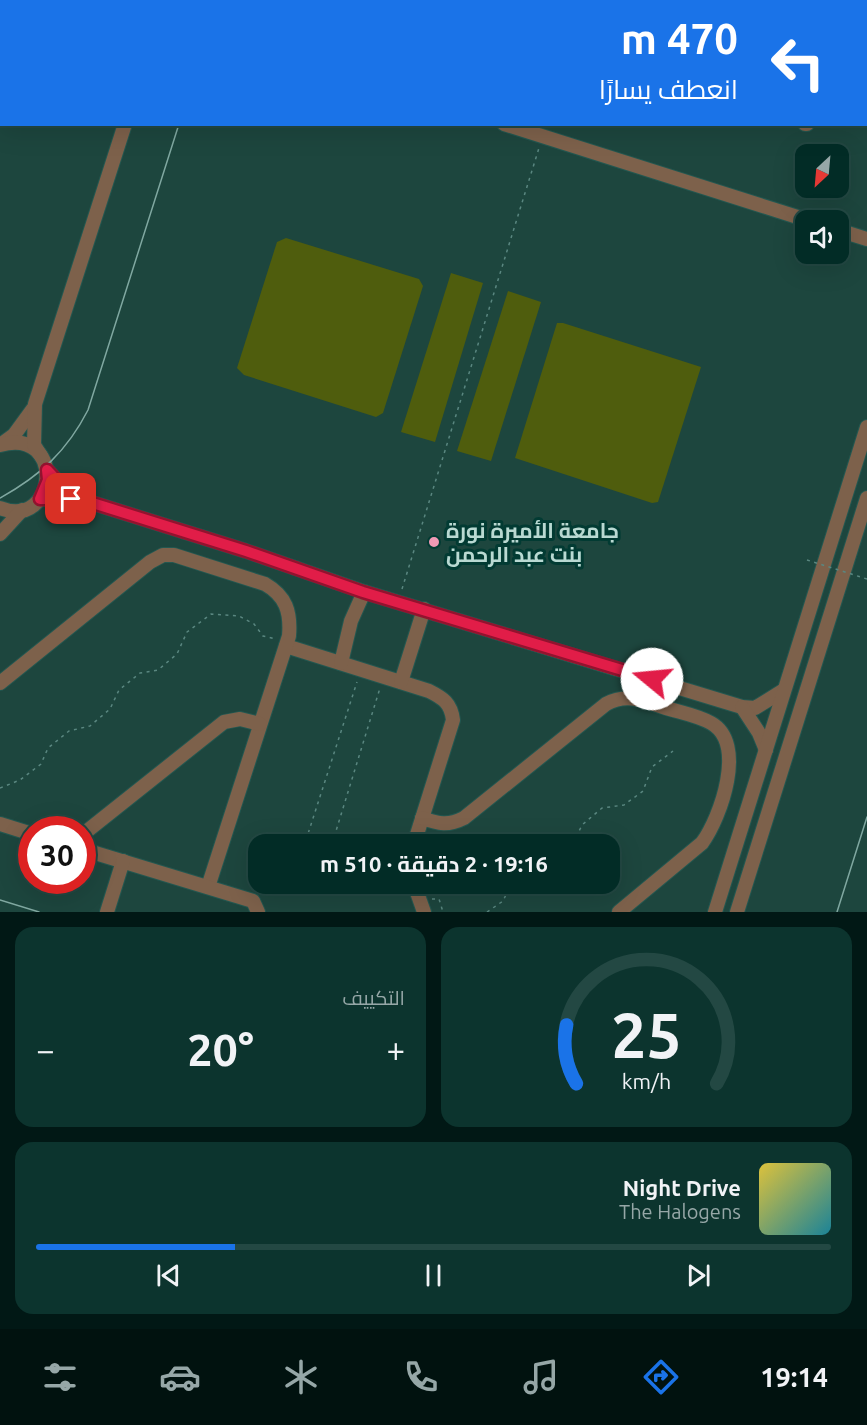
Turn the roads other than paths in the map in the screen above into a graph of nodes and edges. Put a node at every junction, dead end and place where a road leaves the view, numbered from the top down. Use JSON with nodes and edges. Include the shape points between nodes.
{"nodes":[{"id":1,"x":124,"y":126,"type":"edge"},
{"id":2,"x":510,"y":126,"type":"edge"},
{"id":3,"x":795,"y":216,"type":"edge"},
{"id":4,"x":849,"y":233,"type":"edge"},
{"id":5,"x":867,"y":239,"type":"edge"},
{"id":6,"x":35,"y":404,"type":"junction"},
{"id":7,"x":867,"y":427,"type":"edge"},
{"id":8,"x":1,"y":444,"type":"edge"},
{"id":9,"x":41,"y":456,"type":"junction"},
{"id":10,"x":47,"y":470,"type":"junction"},
{"id":11,"x":867,"y":498,"type":"edge"},
{"id":12,"x":40,"y":499,"type":"junction"},
{"id":13,"x":83,"y":500,"type":"junction"},
{"id":14,"x":0,"y":508,"type":"edge"},
{"id":15,"x":22,"y":510,"type":"junction"},
{"id":16,"x":0,"y":534,"type":"edge"},
{"id":17,"x":363,"y":592,"type":"junction"},
{"id":18,"x":424,"y":609,"type":"junction"},
{"id":19,"x":281,"y":642,"type":"junction"},
{"id":20,"x":341,"y":663,"type":"junction"},
{"id":21,"x":401,"y":682,"type":"junction"},
{"id":22,"x":0,"y":683,"type":"edge"},
{"id":23,"x":784,"y":690,"type":"junction"},
{"id":24,"x":742,"y":707,"type":"junction"},
{"id":25,"x":260,"y":724,"type":"junction"},
{"id":26,"x":766,"y":750,"type":"junction"},
{"id":27,"x":422,"y":818,"type":"junction"},
{"id":28,"x":0,"y":824,"type":"edge"},
{"id":29,"x":96,"y":824,"type":"edge"},
{"id":30,"x":18,"y":830,"type":"edge"},
{"id":31,"x":417,"y":834,"type":"edge"},
{"id":32,"x":96,"y":853,"type":"edge"},
{"id":33,"x":123,"y":861,"type":"junction"},
{"id":34,"x":208,"y":887,"type":"junction"},
{"id":35,"x":107,"y":912,"type":"edge"},
{"id":36,"x":258,"y":912,"type":"edge"},
{"id":37,"x":619,"y":912,"type":"edge"},
{"id":38,"x":715,"y":912,"type":"edge"},
{"id":39,"x":737,"y":912,"type":"edge"}],
"edges":[{"from":1,"to":6,"type":"street"},
{"from":2,"to":3,"type":"street"},
{"from":4,"to":5,"type":"street"},
{"from":6,"to":8,"type":"street","via":[[14,435]]},
{"from":6,"to":9,"type":"street","via":[[34,445]]},
{"from":7,"to":23,"type":"street"},
{"from":8,"to":9,"type":"street","via":[[23,444]]},
{"from":9,"to":10,"type":"street"},
{"from":10,"to":12,"type":"street","via":[[48,480]]},
{"from":10,"to":13,"type":"street"},
{"from":11,"to":39,"type":"street"},
{"from":12,"to":13,"type":"street"},
{"from":12,"to":15,"type":"street"},
{"from":13,"to":17,"type":"street"},
{"from":14,"to":15,"type":"street"},
{"from":15,"to":16,"type":"street"},
{"from":17,"to":18,"type":"street"},
{"from":17,"to":20,"type":"street"},
{"from":18,"to":21,"type":"street"},
{"from":18,"to":24,"type":"street"},
{"from":19,"to":20,"type":"street"},
{"from":19,"to":22,"type":"street","via":[[290,624],[285,600],[277,591],[174,555],[163,555]]},
{"from":19,"to":25,"type":"street"},
{"from":20,"to":21,"type":"street"},
{"from":21,"to":27,"type":"street","via":[[443,698],[452,708],[453,720]]},
{"from":23,"to":24,"type":"street","via":[[755,708]]},
{"from":23,"to":26,"type":"street"},
{"from":24,"to":26,"type":"street"},
{"from":25,"to":29,"type":"street","via":[[240,719],[224,722]]},
{"from":25,"to":34,"type":"street"},
{"from":26,"to":38,"type":"street"},
{"from":27,"to":31,"type":"street"},
{"from":27,"to":37,"type":"street","via":[[440,824],[464,818],[606,704],[620,697],[635,698],[711,723],[726,738],[731,758],[711,831],[702,843]]},
{"from":28,"to":30,"type":"street"},
{"from":32,"to":33,"type":"street"},
{"from":33,"to":34,"type":"street"},
{"from":33,"to":35,"type":"street"},
{"from":34,"to":36,"type":"street","via":[[253,901]]}]}
